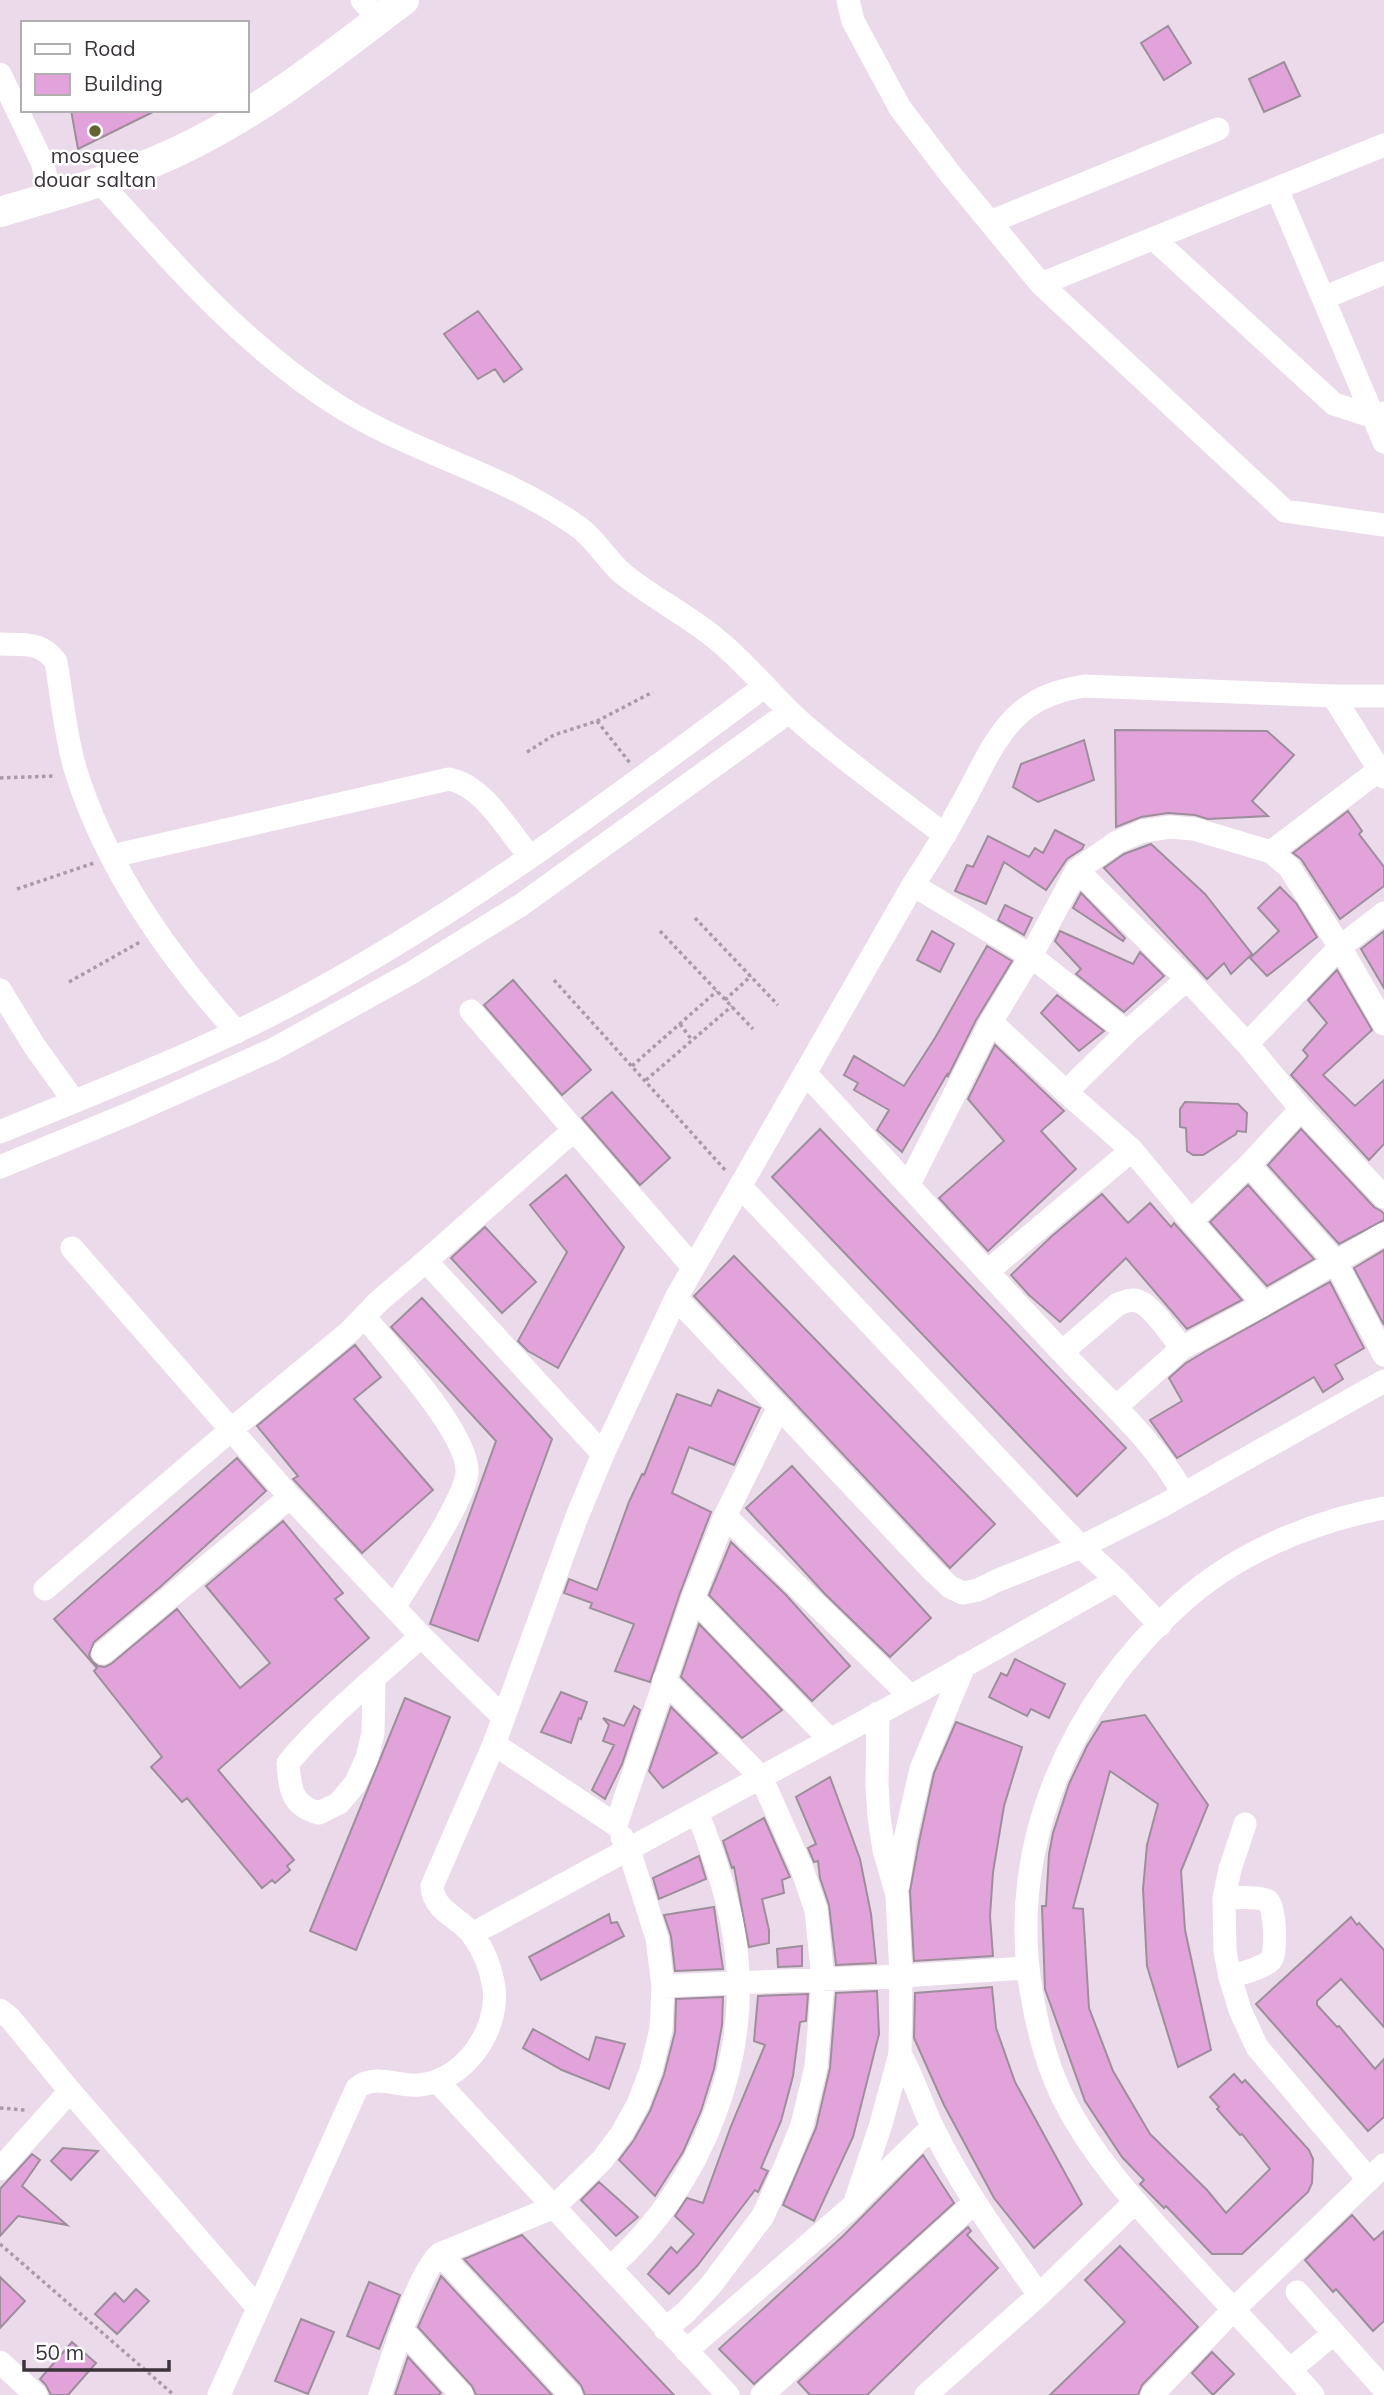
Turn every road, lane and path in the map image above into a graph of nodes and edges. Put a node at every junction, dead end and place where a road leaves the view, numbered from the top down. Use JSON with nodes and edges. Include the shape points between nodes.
{"nodes":[{"id":1,"x":404,"y":0,"type":"edge"},
{"id":2,"x":848,"y":0,"type":"edge"},
{"id":3,"x":371,"y":9,"type":"edge"},
{"id":4,"x":0,"y":74,"type":"edge"},
{"id":5,"x":0,"y":103,"type":"edge"},
{"id":6,"x":23,"y":122,"type":"junction"},
{"id":7,"x":1218,"y":129,"type":"dead end"},
{"id":8,"x":1384,"y":145,"type":"edge"},
{"id":9,"x":100,"y":182,"type":"junction"},
{"id":10,"x":1278,"y":189,"type":"junction"},
{"id":11,"x":51,"y":197,"type":"junction"},
{"id":12,"x":0,"y":212,"type":"edge"},
{"id":13,"x":990,"y":222,"type":"junction"},
{"id":14,"x":1154,"y":239,"type":"junction"},
{"id":15,"x":1384,"y":273,"type":"edge"},
{"id":16,"x":1041,"y":284,"type":"junction"},
{"id":17,"x":1323,"y":298,"type":"junction"},
{"id":18,"x":1379,"y":415,"type":"edge"},
{"id":19,"x":1384,"y":442,"type":"edge"},
{"id":20,"x":1384,"y":525,"type":"edge"},
{"id":21,"x":0,"y":643,"type":"edge"},
{"id":22,"x":765,"y":686,"type":"junction"},
{"id":23,"x":653,"y":692,"type":"dead end"},
{"id":24,"x":1333,"y":696,"type":"junction"},
{"id":25,"x":1384,"y":696,"type":"edge"},
{"id":26,"x":789,"y":712,"type":"junction"},
{"id":27,"x":597,"y":720,"type":"junction"},
{"id":28,"x":527,"y":752,"type":"dead end"},
{"id":29,"x":1382,"y":774,"type":"edge"},
{"id":30,"x":78,"y":776,"type":"junction"},
{"id":31,"x":0,"y":778,"type":"edge"},
{"id":32,"x":642,"y":778,"type":"junction"},
{"id":33,"x":945,"y":835,"type":"junction"},
{"id":34,"x":1271,"y":852,"type":"junction"},
{"id":35,"x":113,"y":856,"type":"junction"},
{"id":36,"x":530,"y":857,"type":"junction"},
{"id":37,"x":1077,"y":870,"type":"junction"},
{"id":38,"x":913,"y":885,"type":"junction"},
{"id":39,"x":17,"y":889,"type":"dead end"},
{"id":40,"x":1384,"y":913,"type":"edge"},
{"id":41,"x":695,"y":918,"type":"dead end"},
{"id":42,"x":660,"y":931,"type":"dead end"},
{"id":43,"x":157,"y":933,"type":"junction"},
{"id":44,"x":1340,"y":947,"type":"junction"},
{"id":45,"x":1031,"y":956,"type":"junction"},
{"id":46,"x":751,"y":976,"type":"junction"},
{"id":47,"x":1187,"y":979,"type":"junction"},
{"id":48,"x":554,"y":980,"type":"dead end"},
{"id":49,"x":69,"y":982,"type":"dead end"},
{"id":50,"x":0,"y":991,"type":"edge"},
{"id":51,"x":717,"y":991,"type":"junction"},
{"id":52,"x":725,"y":1000,"type":"junction"},
{"id":53,"x":778,"y":1005,"type":"dead end"},
{"id":54,"x":732,"y":1006,"type":"junction"},
{"id":55,"x":471,"y":1011,"type":"dead end"},
{"id":56,"x":991,"y":1022,"type":"junction"},
{"id":57,"x":680,"y":1024,"type":"junction"},
{"id":58,"x":1384,"y":1024,"type":"edge"},
{"id":59,"x":753,"y":1029,"type":"dead end"},
{"id":60,"x":237,"y":1032,"type":"junction"},
{"id":61,"x":1127,"y":1032,"type":"junction"},
{"id":62,"x":692,"y":1040,"type":"junction"},
{"id":63,"x":1247,"y":1044,"type":"junction"},
{"id":64,"x":632,"y":1066,"type":"junction"},
{"id":65,"x":805,"y":1073,"type":"junction"},
{"id":66,"x":646,"y":1080,"type":"junction"},
{"id":67,"x":1066,"y":1092,"type":"junction"},
{"id":68,"x":74,"y":1101,"type":"junction"},
{"id":69,"x":1301,"y":1109,"type":"junction"},
{"id":70,"x":574,"y":1130,"type":"junction"},
{"id":71,"x":0,"y":1132,"type":"edge"},
{"id":72,"x":1132,"y":1150,"type":"junction"},
{"id":73,"x":1249,"y":1165,"type":"junction"},
{"id":74,"x":0,"y":1167,"type":"edge"},
{"id":75,"x":909,"y":1184,"type":"junction"},
{"id":76,"x":740,"y":1186,"type":"junction"},
{"id":77,"x":1384,"y":1197,"type":"edge"},
{"id":78,"x":1191,"y":1221,"type":"junction"},
{"id":79,"x":1384,"y":1234,"type":"edge"},
{"id":80,"x":72,"y":1248,"type":"dead end"},
{"id":81,"x":426,"y":1261,"type":"junction"},
{"id":82,"x":1335,"y":1261,"type":"junction"},
{"id":83,"x":693,"y":1267,"type":"junction"},
{"id":84,"x":988,"y":1271,"type":"junction"},
{"id":85,"x":676,"y":1298,"type":"junction"},
{"id":86,"x":1264,"y":1304,"type":"junction"},
{"id":87,"x":365,"y":1317,"type":"junction"},
{"id":88,"x":1182,"y":1348,"type":"junction"},
{"id":89,"x":1062,"y":1352,"type":"junction"},
{"id":90,"x":1384,"y":1355,"type":"edge"},
{"id":91,"x":1384,"y":1381,"type":"edge"},
{"id":92,"x":1116,"y":1407,"type":"junction"},
{"id":93,"x":778,"y":1409,"type":"junction"},
{"id":94,"x":232,"y":1429,"type":"junction"},
{"id":95,"x":603,"y":1454,"type":"junction"},
{"id":96,"x":1183,"y":1493,"type":"junction"},
{"id":97,"x":290,"y":1497,"type":"junction"},
{"id":98,"x":1384,"y":1508,"type":"edge"},
{"id":99,"x":725,"y":1516,"type":"junction"},
{"id":100,"x":1082,"y":1547,"type":"junction"},
{"id":101,"x":1117,"y":1580,"type":"junction"},
{"id":102,"x":45,"y":1589,"type":"dead end"},
{"id":103,"x":693,"y":1598,"type":"junction"},
{"id":104,"x":395,"y":1606,"type":"junction"},
{"id":105,"x":1160,"y":1625,"type":"junction"},
{"id":106,"x":421,"y":1636,"type":"junction"},
{"id":107,"x":103,"y":1653,"type":"dead end"},
{"id":108,"x":964,"y":1666,"type":"junction"},
{"id":109,"x":374,"y":1679,"type":"junction"},
{"id":110,"x":664,"y":1680,"type":"junction"},
{"id":111,"x":909,"y":1696,"type":"junction"},
{"id":112,"x":878,"y":1713,"type":"junction"},
{"id":113,"x":503,"y":1717,"type":"junction"},
{"id":114,"x":829,"y":1739,"type":"junction"},
{"id":115,"x":494,"y":1744,"type":"junction"},
{"id":116,"x":761,"y":1777,"type":"junction"},
{"id":117,"x":697,"y":1812,"type":"junction"},
{"id":118,"x":1245,"y":1824,"type":"dead end"},
{"id":119,"x":616,"y":1825,"type":"junction"},
{"id":120,"x":629,"y":1850,"type":"junction"},
{"id":121,"x":897,"y":1895,"type":"junction"},
{"id":122,"x":1224,"y":1898,"type":"junction"},
{"id":123,"x":472,"y":1934,"type":"junction"},
{"id":124,"x":1027,"y":1968,"type":"junction"},
{"id":125,"x":901,"y":1976,"type":"junction"},
{"id":126,"x":1230,"y":1977,"type":"junction"},
{"id":127,"x":823,"y":1980,"type":"junction"},
{"id":128,"x":738,"y":1982,"type":"junction"},
{"id":129,"x":663,"y":1986,"type":"junction"},
{"id":130,"x":0,"y":2010,"type":"edge"},
{"id":131,"x":900,"y":2054,"type":"junction"},
{"id":132,"x":437,"y":2081,"type":"junction"},
{"id":133,"x":70,"y":2091,"type":"junction"},
{"id":134,"x":932,"y":2127,"type":"junction"},
{"id":135,"x":0,"y":2169,"type":"edge"},
{"id":136,"x":1377,"y":2173,"type":"edge"},
{"id":137,"x":1135,"y":2202,"type":"junction"},
{"id":138,"x":974,"y":2203,"type":"junction"},
{"id":139,"x":853,"y":2205,"type":"junction"},
{"id":140,"x":554,"y":2207,"type":"junction"},
{"id":141,"x":0,"y":2244,"type":"edge"},
{"id":142,"x":440,"y":2254,"type":"junction"},
{"id":143,"x":611,"y":2267,"type":"junction"},
{"id":144,"x":1297,"y":2292,"type":"dead end"},
{"id":145,"x":1039,"y":2295,"type":"junction"},
{"id":146,"x":258,"y":2308,"type":"junction"},
{"id":147,"x":1233,"y":2310,"type":"junction"},
{"id":148,"x":665,"y":2329,"type":"junction"},
{"id":149,"x":402,"y":2330,"type":"junction"},
{"id":150,"x":1334,"y":2333,"type":"junction"},
{"id":151,"x":686,"y":2351,"type":"junction"},
{"id":152,"x":0,"y":2362,"type":"edge"},
{"id":153,"x":1290,"y":2370,"type":"junction"},
{"id":154,"x":1384,"y":2389,"type":"edge"},
{"id":155,"x":224,"y":2394,"type":"edge"},
{"id":156,"x":36,"y":2395,"type":"edge"},
{"id":157,"x":174,"y":2395,"type":"edge"},
{"id":158,"x":380,"y":2395,"type":"edge"},
{"id":159,"x":462,"y":2395,"type":"edge"},
{"id":160,"x":570,"y":2395,"type":"edge"},
{"id":161,"x":728,"y":2395,"type":"edge"},
{"id":162,"x":762,"y":2395,"type":"edge"},
{"id":163,"x":926,"y":2395,"type":"edge"},
{"id":164,"x":1152,"y":2395,"type":"edge"},
{"id":165,"x":1313,"y":2395,"type":"edge"}],
"edges":[{"from":1,"to":3,"type":"main road"},
{"from":2,"to":13,"type":"street","via":[[853,21],[900,108]]},
{"from":3,"to":9,"type":"main road","via":[[247,113],[171,155]]},
{"from":4,"to":6,"type":"street"},
{"from":5,"to":6,"type":"street"},
{"from":6,"to":11,"type":"street","via":[[42,162]]},
{"from":7,"to":13,"type":"street"},
{"from":8,"to":10,"type":"street"},
{"from":9,"to":11,"type":"main road"},
{"from":9,"to":22,"type":"street","via":[[202,294],[299,379],[385,432],[512,487],[559,513],[581,528],[621,572],[730,650]]},
{"from":10,"to":14,"type":"street"},
{"from":10,"to":17,"type":"street"},
{"from":11,"to":12,"type":"main road"},
{"from":13,"to":16,"type":"street"},
{"from":14,"to":16,"type":"street"},
{"from":14,"to":18,"type":"street","via":[[1334,404]]},
{"from":15,"to":17,"type":"street"},
{"from":16,"to":20,"type":"street","via":[[1285,511]]},
{"from":17,"to":18,"type":"street"},
{"from":18,"to":19,"type":"street"},
{"from":21,"to":30,"type":"street","via":[[36,646],[48,651],[56,662]]},
{"from":22,"to":26,"type":"street"},
{"from":22,"to":32,"type":"street"},
{"from":23,"to":27,"type":"path"},
{"from":24,"to":25,"type":"street"},
{"from":24,"to":29,"type":"street"},
{"from":24,"to":33,"type":"street","via":[[1093,686],[1050,694],[1003,732]]},
{"from":26,"to":33,"type":"street"},
{"from":26,"to":74,"type":"street","via":[[521,905],[345,1012],[131,1114]]},
{"from":27,"to":28,"type":"path","via":[[554,735]]},
{"from":27,"to":32,"type":"path"},
{"from":29,"to":34,"type":"street"},
{"from":30,"to":31,"type":"path"},
{"from":30,"to":35,"type":"street"},
{"from":32,"to":36,"type":"street"},
{"from":33,"to":38,"type":"street"},
{"from":34,"to":37,"type":"street","via":[[1194,829],[1170,827],[1143,831],[1117,842]]},
{"from":34,"to":44,"type":"street","via":[[1289,867]]},
{"from":35,"to":36,"type":"street","via":[[449,779],[479,794]]},
{"from":35,"to":39,"type":"path"},
{"from":35,"to":43,"type":"street"},
{"from":36,"to":60,"type":"street","via":[[387,950]]},
{"from":37,"to":45,"type":"street"},
{"from":37,"to":47,"type":"street"},
{"from":38,"to":45,"type":"street"},
{"from":38,"to":65,"type":"street"},
{"from":40,"to":44,"type":"street"},
{"from":41,"to":46,"type":"path"},
{"from":42,"to":51,"type":"path"},
{"from":43,"to":49,"type":"path"},
{"from":43,"to":60,"type":"street"},
{"from":44,"to":58,"type":"street"},
{"from":44,"to":63,"type":"street"},
{"from":45,"to":56,"type":"street"},
{"from":45,"to":61,"type":"street"},
{"from":46,"to":52,"type":"path"},
{"from":46,"to":53,"type":"path"},
{"from":47,"to":61,"type":"street"},
{"from":47,"to":63,"type":"street"},
{"from":48,"to":64,"type":"path"},
{"from":50,"to":68,"type":"street"},
{"from":51,"to":52,"type":"path"},
{"from":51,"to":57,"type":"path"},
{"from":52,"to":54,"type":"path"},
{"from":54,"to":59,"type":"path"},
{"from":54,"to":62,"type":"path"},
{"from":55,"to":70,"type":"street"},
{"from":56,"to":67,"type":"street"},
{"from":56,"to":75,"type":"street"},
{"from":57,"to":62,"type":"path"},
{"from":57,"to":64,"type":"path"},
{"from":60,"to":68,"type":"street"},
{"from":61,"to":67,"type":"street"},
{"from":62,"to":66,"type":"path"},
{"from":63,"to":69,"type":"street"},
{"from":64,"to":66,"type":"path"},
{"from":65,"to":75,"type":"street"},
{"from":65,"to":76,"type":"street"},
{"from":66,"to":76,"type":"path"},
{"from":67,"to":72,"type":"street"},
{"from":68,"to":71,"type":"street"},
{"from":69,"to":73,"type":"street"},
{"from":69,"to":77,"type":"street"},
{"from":70,"to":81,"type":"street"},
{"from":70,"to":83,"type":"street"},
{"from":72,"to":78,"type":"street"},
{"from":72,"to":84,"type":"street"},
{"from":73,"to":78,"type":"street"},
{"from":73,"to":82,"type":"street"},
{"from":75,"to":84,"type":"street"},
{"from":76,"to":83,"type":"street"},
{"from":76,"to":100,"type":"street"},
{"from":78,"to":86,"type":"street"},
{"from":79,"to":82,"type":"street"},
{"from":80,"to":94,"type":"street"},
{"from":81,"to":87,"type":"street"},
{"from":81,"to":95,"type":"street"},
{"from":82,"to":86,"type":"street"},
{"from":82,"to":90,"type":"street"},
{"from":83,"to":85,"type":"street"},
{"from":84,"to":89,"type":"street"},
{"from":85,"to":93,"type":"street"},
{"from":85,"to":95,"type":"street"},
{"from":86,"to":88,"type":"street"},
{"from":87,"to":94,"type":"street"},
{"from":87,"to":104,"type":"street","via":[[450,1424],[464,1452],[467,1474],[457,1502]]},
{"from":88,"to":89,"type":"street","via":[[1146,1306],[1129,1300],[1118,1304]]},
{"from":88,"to":92,"type":"street"},
{"from":89,"to":92,"type":"street"},
{"from":91,"to":96,"type":"street"},
{"from":92,"to":96,"type":"street","via":[[1167,1465]]},
{"from":93,"to":99,"type":"street"},
{"from":93,"to":100,"type":"street","via":[[950,1587],[963,1593]]},
{"from":94,"to":97,"type":"street"},
{"from":94,"to":102,"type":"street"},
{"from":95,"to":113,"type":"street"},
{"from":96,"to":100,"type":"street"},
{"from":97,"to":104,"type":"street"},
{"from":97,"to":107,"type":"street"},
{"from":98,"to":105,"type":"street","via":[[1322,1523],[1245,1557],[1181,1603]]},
{"from":99,"to":103,"type":"street"},
{"from":99,"to":111,"type":"street"},
{"from":100,"to":101,"type":"street"},
{"from":101,"to":105,"type":"street"},
{"from":101,"to":108,"type":"street"},
{"from":103,"to":110,"type":"street"},
{"from":103,"to":114,"type":"street"},
{"from":104,"to":106,"type":"street"},
{"from":105,"to":124,"type":"street","via":[[1108,1685],[1084,1721],[1043,1811],[1027,1890]]},
{"from":106,"to":109,"type":"street"},
{"from":106,"to":113,"type":"street"},
{"from":108,"to":111,"type":"street"},
{"from":108,"to":121,"type":"street","via":[[921,1769]]},
{"from":109,"to":109,"type":"street","via":[[288,1763],[290,1790],[305,1809],[319,1813],[339,1803],[355,1784],[373,1733]]},
{"from":110,"to":116,"type":"street"},
{"from":110,"to":119,"type":"street"},
{"from":111,"to":112,"type":"street"},
{"from":112,"to":114,"type":"street"},
{"from":112,"to":121,"type":"street","via":[[879,1817]]},
{"from":113,"to":115,"type":"street"},
{"from":114,"to":116,"type":"street"},
{"from":115,"to":119,"type":"street"},
{"from":115,"to":123,"type":"street","via":[[432,1886],[439,1906]]},
{"from":116,"to":117,"type":"street"},
{"from":116,"to":127,"type":"street","via":[[816,1910]]},
{"from":117,"to":120,"type":"street"},
{"from":117,"to":128,"type":"street","via":[[727,1899]]},
{"from":118,"to":122,"type":"street"},
{"from":119,"to":120,"type":"street"},
{"from":120,"to":123,"type":"street"},
{"from":120,"to":129,"type":"street","via":[[657,1938]]},
{"from":121,"to":125,"type":"street"},
{"from":122,"to":126,"type":"street"},
{"from":122,"to":126,"type":"street","via":[[1264,1899],[1273,1912],[1273,1957]]},
{"from":123,"to":132,"type":"street","via":[[490,1969],[494,2008],[475,2052]]},
{"from":124,"to":125,"type":"street"},
{"from":124,"to":137,"type":"street","via":[[1042,2042],[1062,2095],[1096,2154]]},
{"from":125,"to":127,"type":"street"},
{"from":125,"to":131,"type":"street"},
{"from":126,"to":136,"type":"street","via":[[1257,2047]]},
{"from":127,"to":128,"type":"street"},
{"from":127,"to":148,"type":"street","via":[[816,2067],[802,2125],[763,2216],[711,2286]]},
{"from":128,"to":129,"type":"street"},
{"from":128,"to":143,"type":"street","via":[[733,2051],[718,2111],[696,2158],[662,2209]]},
{"from":129,"to":140,"type":"street","via":[[662,2029],[638,2104],[602,2160]]},
{"from":130,"to":133,"type":"street"},
{"from":131,"to":134,"type":"street"},
{"from":131,"to":139,"type":"street"},
{"from":132,"to":140,"type":"street"},
{"from":132,"to":146,"type":"street","via":[[417,2085],[370,2081],[357,2088]]},
{"from":133,"to":135,"type":"street"},
{"from":133,"to":146,"type":"street"},
{"from":134,"to":138,"type":"street"},
{"from":134,"to":139,"type":"street"},
{"from":136,"to":147,"type":"street"},
{"from":137,"to":145,"type":"street"},
{"from":137,"to":147,"type":"street"},
{"from":138,"to":145,"type":"street"},
{"from":138,"to":162,"type":"street"},
{"from":139,"to":151,"type":"street"},
{"from":140,"to":142,"type":"street"},
{"from":140,"to":143,"type":"street"},
{"from":141,"to":157,"type":"path"},
{"from":142,"to":149,"type":"street","via":[[432,2260]]},
{"from":142,"to":160,"type":"street"},
{"from":143,"to":148,"type":"street"},
{"from":144,"to":150,"type":"street"},
{"from":145,"to":163,"type":"street"},
{"from":146,"to":155,"type":"street"},
{"from":147,"to":153,"type":"street"},
{"from":147,"to":164,"type":"street"},
{"from":148,"to":151,"type":"street"},
{"from":149,"to":158,"type":"street"},
{"from":149,"to":159,"type":"street"},
{"from":150,"to":153,"type":"street"},
{"from":150,"to":154,"type":"street"},
{"from":151,"to":161,"type":"street"},
{"from":152,"to":156,"type":"street"},
{"from":153,"to":165,"type":"street"}]}
